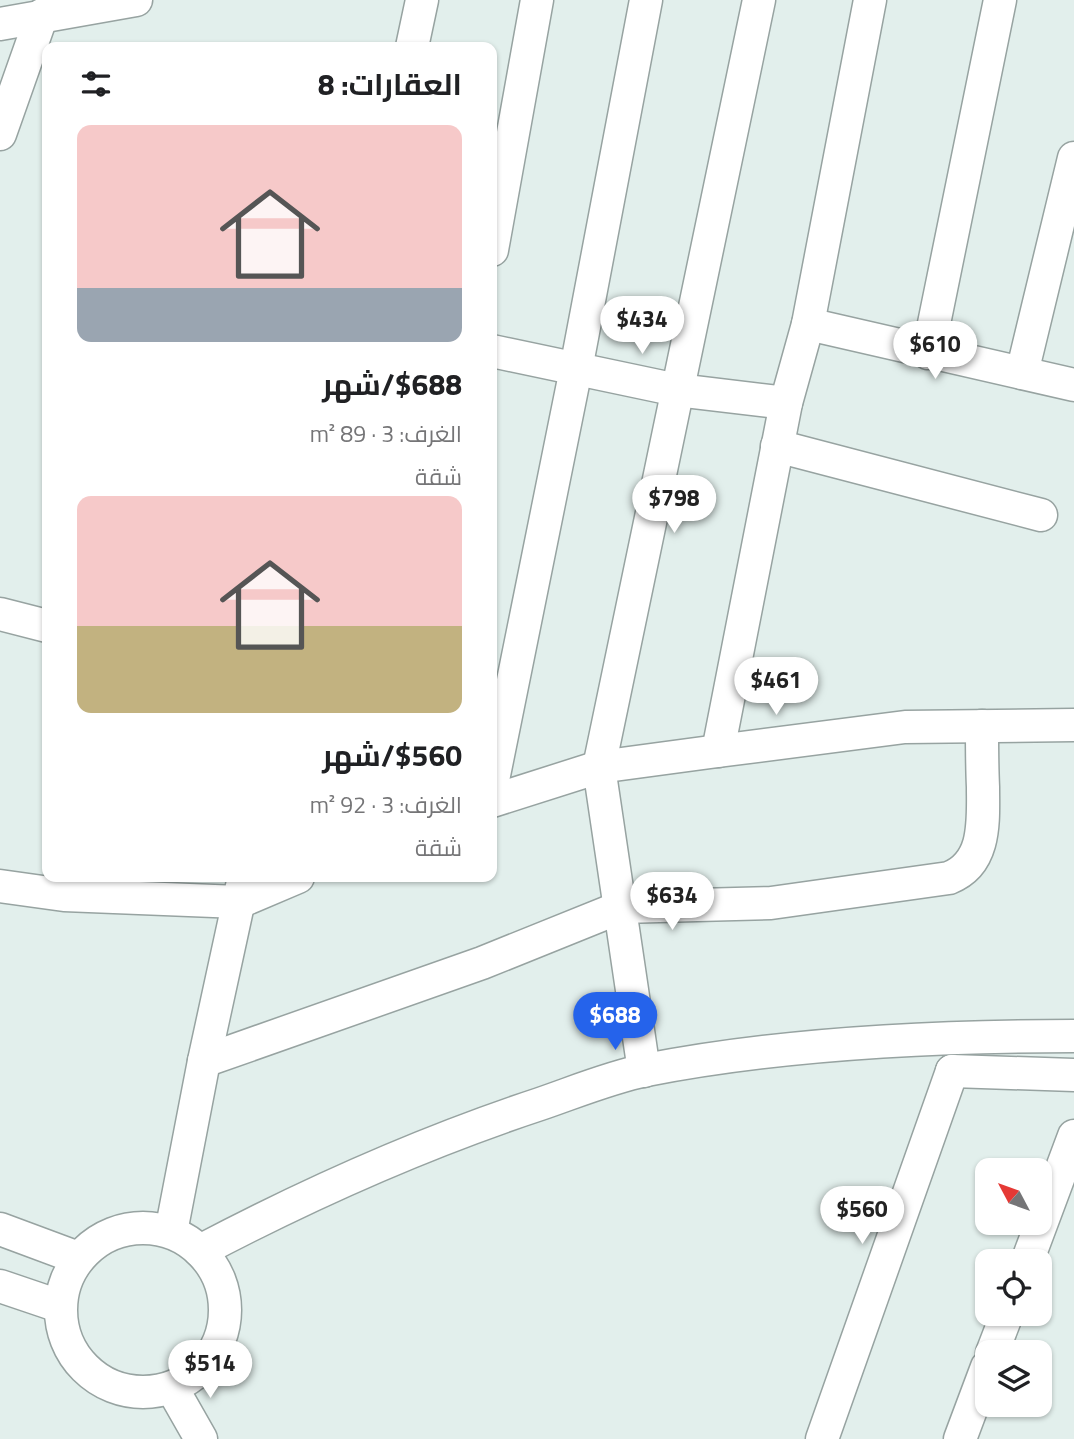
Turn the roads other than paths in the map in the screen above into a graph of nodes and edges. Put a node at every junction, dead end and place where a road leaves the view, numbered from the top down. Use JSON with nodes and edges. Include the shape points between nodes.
{"nodes":[{"id":1,"x":136,"y":0,"type":"edge"},
{"id":2,"x":422,"y":0,"type":"edge"},
{"id":3,"x":537,"y":0,"type":"edge"},
{"id":4,"x":646,"y":0,"type":"edge"},
{"id":5,"x":759,"y":0,"type":"edge"},
{"id":6,"x":870,"y":0,"type":"edge"},
{"id":7,"x":1000,"y":0,"type":"edge"},
{"id":8,"x":42,"y":15,"type":"junction"},
{"id":9,"x":0,"y":24,"type":"edge"},
{"id":10,"x":413,"y":42,"type":"edge"},
{"id":11,"x":0,"y":134,"type":"edge"},
{"id":12,"x":1074,"y":159,"type":"edge"},
{"id":13,"x":497,"y":222,"type":"edge"},
{"id":14,"x":1063,"y":252,"type":"edge"},
{"id":15,"x":808,"y":324,"type":"junction"},
{"id":16,"x":497,"y":352,"type":"edge"},
{"id":17,"x":928,"y":353,"type":"junction"},
{"id":18,"x":576,"y":369,"type":"junction"},
{"id":19,"x":1022,"y":373,"type":"junction"},
{"id":20,"x":1074,"y":385,"type":"edge"},
{"id":21,"x":677,"y":390,"type":"junction"},
{"id":22,"x":786,"y":403,"type":"junction"},
{"id":23,"x":777,"y":446,"type":"junction"},
{"id":24,"x":1041,"y":515,"type":"dead end"},
{"id":25,"x":0,"y":614,"type":"edge"},
{"id":26,"x":42,"y":625,"type":"edge"},
{"id":27,"x":1074,"y":725,"type":"edge"},
{"id":28,"x":982,"y":726,"type":"junction"},
{"id":29,"x":718,"y":751,"type":"junction"},
{"id":30,"x":497,"y":760,"type":"edge"},
{"id":31,"x":599,"y":768,"type":"junction"},
{"id":32,"x":497,"y":799,"type":"edge"},
{"id":33,"x":275,"y":882,"type":"edge"},
{"id":34,"x":0,"y":886,"type":"edge"},
{"id":35,"x":242,"y":889,"type":"edge"},
{"id":36,"x":621,"y":907,"type":"junction"},
{"id":37,"x":1073,"y":1028,"type":"edge"},
{"id":38,"x":933,"y":1039,"type":"junction"},
{"id":39,"x":204,"y":1061,"type":"junction"},
{"id":40,"x":644,"y":1071,"type":"junction"},
{"id":41,"x":953,"y":1071,"type":"junction"},
{"id":42,"x":1074,"y":1075,"type":"edge"},
{"id":43,"x":1074,"y":1136,"type":"edge"},
{"id":44,"x":0,"y":1229,"type":"edge"},
{"id":45,"x":171,"y":1232,"type":"junction"},
{"id":46,"x":1032,"y":1249,"type":"edge"},
{"id":47,"x":200,"y":1251,"type":"junction"},
{"id":48,"x":78,"y":1258,"type":"junction"},
{"id":49,"x":0,"y":1286,"type":"edge"},
{"id":50,"x":59,"y":1306,"type":"junction"},
{"id":51,"x":172,"y":1388,"type":"junction"},
{"id":52,"x":975,"y":1399,"type":"edge"},
{"id":53,"x":201,"y":1439,"type":"edge"},
{"id":54,"x":821,"y":1439,"type":"edge"},
{"id":55,"x":960,"y":1439,"type":"edge"}],
"edges":[{"from":1,"to":8,"type":"street"},
{"from":2,"to":10,"type":"street"},
{"from":3,"to":13,"type":"street"},
{"from":4,"to":18,"type":"street"},
{"from":5,"to":21,"type":"street"},
{"from":6,"to":15,"type":"street"},
{"from":7,"to":17,"type":"street"},
{"from":8,"to":9,"type":"street"},
{"from":8,"to":11,"type":"street"},
{"from":12,"to":14,"type":"street"},
{"from":14,"to":19,"type":"street"},
{"from":15,"to":17,"type":"street"},
{"from":15,"to":22,"type":"street"},
{"from":16,"to":18,"type":"street"},
{"from":17,"to":19,"type":"street"},
{"from":18,"to":21,"type":"street"},
{"from":18,"to":30,"type":"street"},
{"from":19,"to":20,"type":"street"},
{"from":21,"to":22,"type":"street"},
{"from":21,"to":31,"type":"street"},
{"from":22,"to":23,"type":"street"},
{"from":23,"to":24,"type":"street"},
{"from":23,"to":29,"type":"street"},
{"from":25,"to":26,"type":"street"},
{"from":27,"to":28,"type":"street"},
{"from":28,"to":29,"type":"street","via":[[905,727]]},
{"from":28,"to":36,"type":"street","via":[[983,828],[978,849],[957,874],[771,903]]},
{"from":29,"to":31,"type":"street"},
{"from":31,"to":32,"type":"street"},
{"from":31,"to":36,"type":"street"},
{"from":33,"to":35,"type":"street"},
{"from":34,"to":35,"type":"street","via":[[64,895]]},
{"from":35,"to":39,"type":"street"},
{"from":36,"to":39,"type":"street","via":[[482,963]]},
{"from":36,"to":40,"type":"street"},
{"from":37,"to":38,"type":"street"},
{"from":38,"to":40,"type":"street","via":[[766,1052]]},
{"from":38,"to":41,"type":"street"},
{"from":39,"to":45,"type":"street"},
{"from":40,"to":47,"type":"street","via":[[466,1128],[321,1189]]},
{"from":41,"to":42,"type":"street"},
{"from":41,"to":54,"type":"street"},
{"from":43,"to":46,"type":"street"},
{"from":44,"to":48,"type":"street"},
{"from":45,"to":47,"type":"street"},
{"from":45,"to":48,"type":"street","via":[[146,1227],[121,1230]]},
{"from":47,"to":51,"type":"street","via":[[214,1267],[224,1293],[225,1322],[215,1349],[197,1371]]},
{"from":48,"to":50,"type":"street"},
{"from":49,"to":50,"type":"street"},
{"from":50,"to":51,"type":"street","via":[[73,1354],[92,1375],[117,1388],[145,1392]]},
{"from":51,"to":53,"type":"street"},
{"from":52,"to":55,"type":"street"}]}
